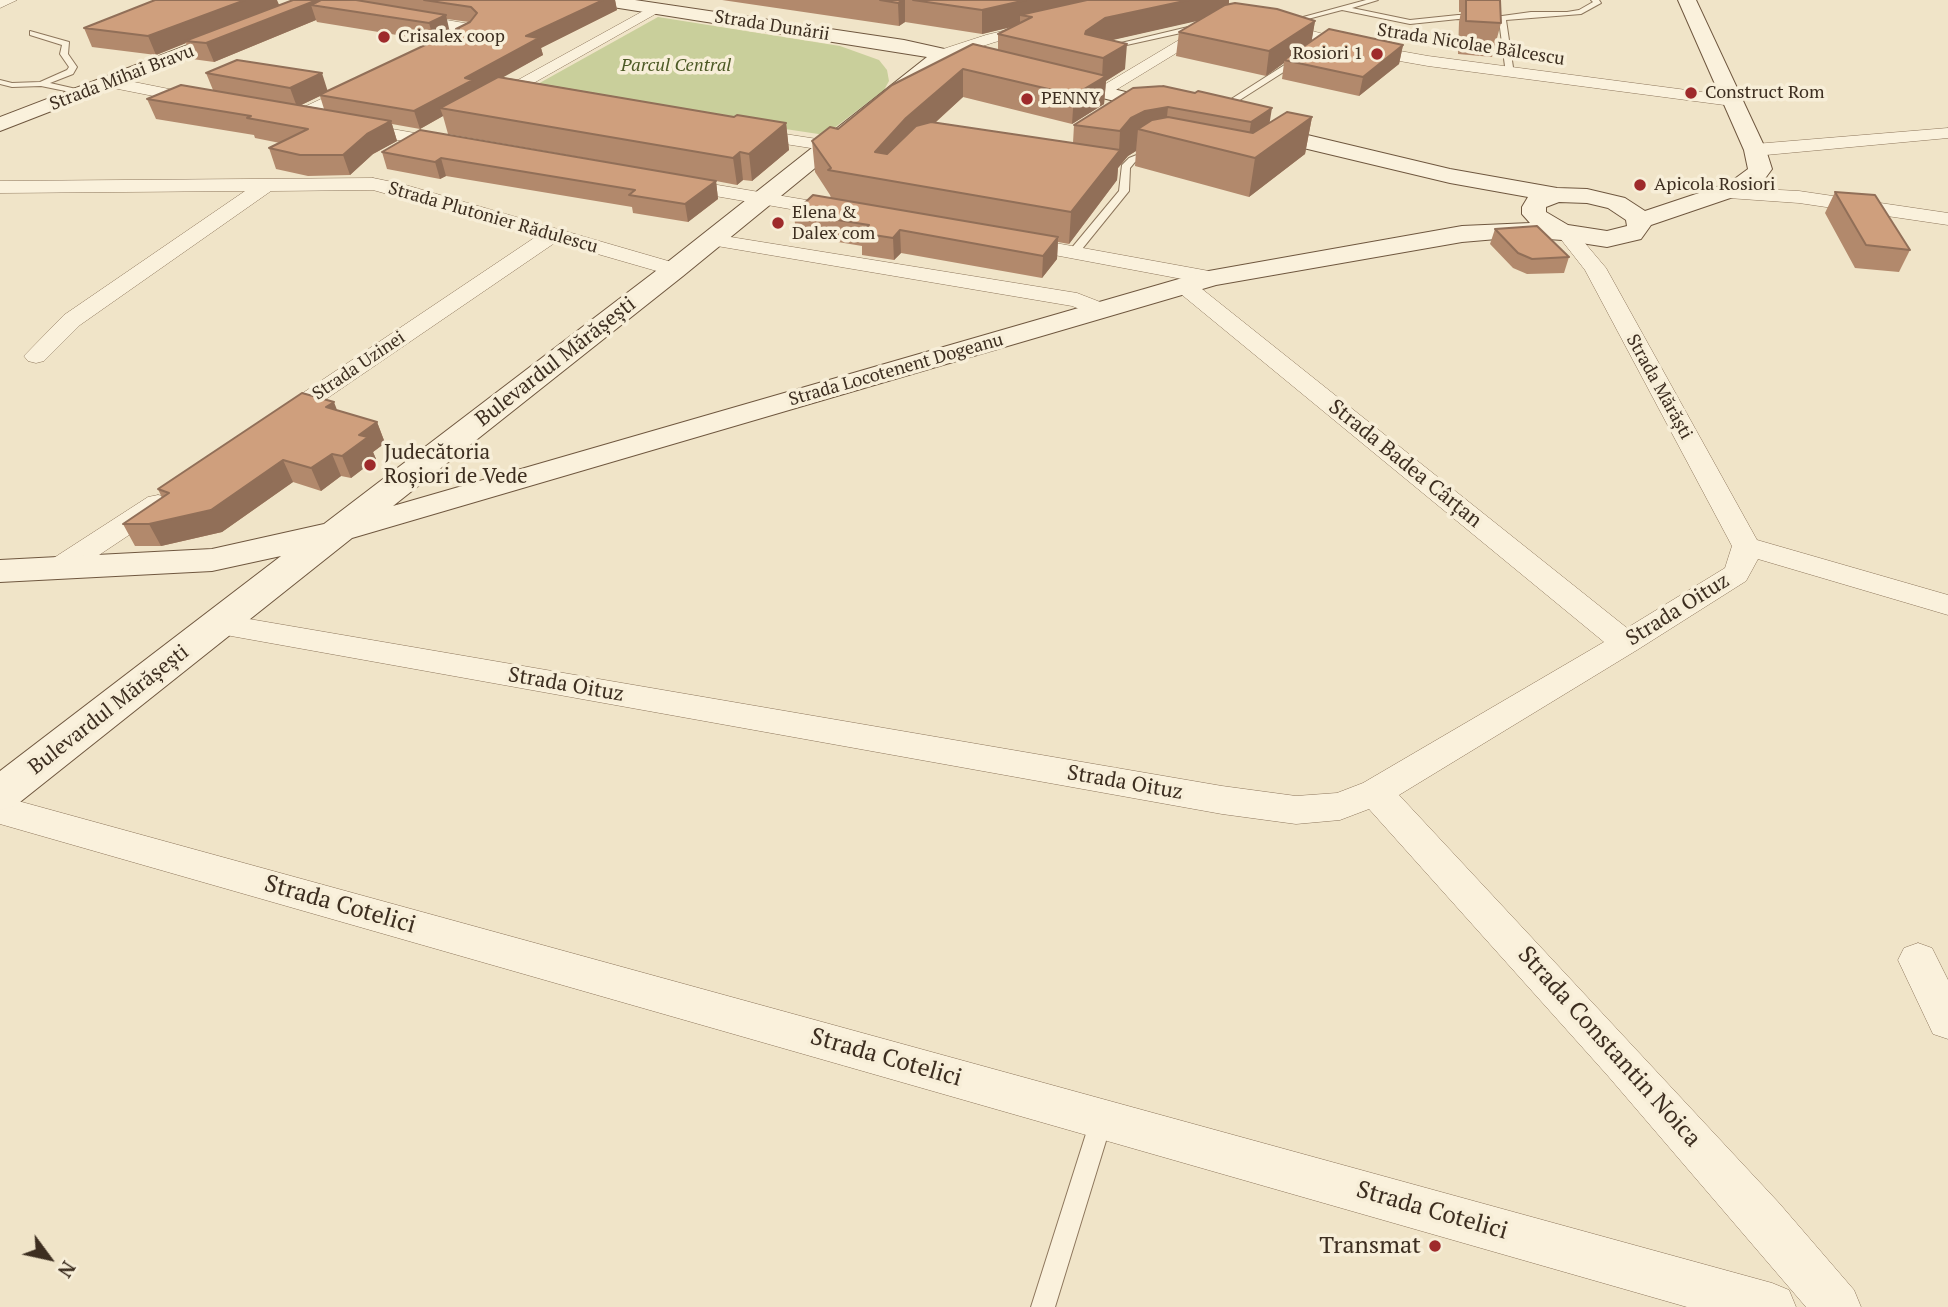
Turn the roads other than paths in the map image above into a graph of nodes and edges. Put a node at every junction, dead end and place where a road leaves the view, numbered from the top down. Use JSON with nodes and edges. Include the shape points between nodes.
{"nodes":[{"id":1,"x":10,"y":0,"type":"edge"},
{"id":2,"x":600,"y":0,"type":"edge"},
{"id":3,"x":1374,"y":0,"type":"edge"},
{"id":4,"x":1595,"y":0,"type":"edge"},
{"id":5,"x":1687,"y":0,"type":"edge"},
{"id":6,"x":326,"y":3,"type":"edge"},
{"id":7,"x":0,"y":4,"type":"edge"},
{"id":8,"x":1341,"y":8,"type":"junction"},
{"id":9,"x":654,"y":9,"type":"junction"},
{"id":10,"x":391,"y":15,"type":"edge"},
{"id":11,"x":1502,"y":18,"type":"junction"},
{"id":12,"x":1225,"y":21,"type":"joint"},
{"id":13,"x":1059,"y":22,"type":"edge"},
{"id":14,"x":1255,"y":23,"type":"edge"},
{"id":15,"x":1275,"y":26,"type":"junction"},
{"id":16,"x":33,"y":33,"type":"dead end"},
{"id":17,"x":857,"y":39,"type":"junction"},
{"id":18,"x":431,"y":51,"type":"edge"},
{"id":19,"x":1099,"y":51,"type":"edge"},
{"id":20,"x":943,"y":54,"type":"junction"},
{"id":21,"x":1307,"y":54,"type":"edge"},
{"id":22,"x":1510,"y":74,"type":"junction"},
{"id":23,"x":383,"y":75,"type":"edge"},
{"id":24,"x":1031,"y":75,"type":"edge"},
{"id":25,"x":911,"y":81,"type":"junction"},
{"id":26,"x":0,"y":82,"type":"edge"},
{"id":27,"x":109,"y":82,"type":"junction"},
{"id":28,"x":41,"y":84,"type":"junction"},
{"id":29,"x":1100,"y":92,"type":"junction"},
{"id":30,"x":82,"y":93,"type":"junction"},
{"id":31,"x":503,"y":93,"type":"junction"},
{"id":32,"x":524,"y":97,"type":"edge"},
{"id":33,"x":1732,"y":101,"type":"junction"},
{"id":34,"x":222,"y":104,"type":"edge"},
{"id":35,"x":469,"y":112,"type":"edge"},
{"id":36,"x":1206,"y":118,"type":"junction"},
{"id":37,"x":448,"y":123,"type":"edge"},
{"id":38,"x":0,"y":125,"type":"edge"},
{"id":39,"x":724,"y":129,"type":"edge"},
{"id":40,"x":1948,"y":133,"type":"edge"},
{"id":41,"x":420,"y":138,"type":"junction"},
{"id":42,"x":830,"y":146,"type":"junction"},
{"id":43,"x":473,"y":148,"type":"edge"},
{"id":44,"x":1164,"y":149,"type":"edge"},
{"id":45,"x":1755,"y":150,"type":"junction"},
{"id":46,"x":391,"y":155,"type":"edge"},
{"id":47,"x":373,"y":166,"type":"dead end"},
{"id":48,"x":1112,"y":174,"type":"edge"},
{"id":49,"x":1126,"y":176,"type":"junction"},
{"id":50,"x":1451,"y":176,"type":"junction"},
{"id":51,"x":1754,"y":179,"type":"junction"},
{"id":52,"x":655,"y":180,"type":"edge"},
{"id":53,"x":357,"y":183,"type":"junction"},
{"id":54,"x":268,"y":184,"type":"junction"},
{"id":55,"x":0,"y":187,"type":"edge"},
{"id":56,"x":1721,"y":193,"type":"junction"},
{"id":57,"x":1557,"y":195,"type":"junction"},
{"id":58,"x":1799,"y":197,"type":"junction"},
{"id":59,"x":764,"y":199,"type":"junction"},
{"id":60,"x":1602,"y":199,"type":"junction"},
{"id":61,"x":1534,"y":207,"type":"junction"},
{"id":62,"x":868,"y":217,"type":"edge"},
{"id":63,"x":1948,"y":219,"type":"edge"},
{"id":64,"x":1640,"y":221,"type":"junction"},
{"id":65,"x":1564,"y":232,"type":"junction"},
{"id":66,"x":1462,"y":234,"type":"junction"},
{"id":67,"x":553,"y":235,"type":"junction"},
{"id":68,"x":1620,"y":237,"type":"junction"},
{"id":69,"x":999,"y":239,"type":"edge"},
{"id":70,"x":712,"y":240,"type":"junction"},
{"id":71,"x":1074,"y":253,"type":"junction"},
{"id":72,"x":1595,"y":268,"type":"junction"},
{"id":73,"x":674,"y":270,"type":"junction"},
{"id":74,"x":1198,"y":282,"type":"junction"},
{"id":75,"x":1100,"y":310,"type":"junction"},
{"id":76,"x":36,"y":356,"type":"dead end"},
{"id":77,"x":254,"y":437,"type":"edge"},
{"id":78,"x":173,"y":492,"type":"edge"},
{"id":79,"x":335,"y":533,"type":"junction"},
{"id":80,"x":1746,"y":546,"type":"junction"},
{"id":81,"x":60,"y":568,"type":"junction"},
{"id":82,"x":0,"y":571,"type":"edge"},
{"id":83,"x":1948,"y":605,"type":"edge"},
{"id":84,"x":220,"y":624,"type":"junction"},
{"id":85,"x":1626,"y":643,"type":"junction"},
{"id":86,"x":1375,"y":792,"type":"junction"},
{"id":87,"x":0,"y":794,"type":"edge"},
{"id":88,"x":0,"y":810,"type":"edge"},
{"id":89,"x":1918,"y":960,"type":"dead end"},
{"id":90,"x":1948,"y":1021,"type":"edge"},
{"id":91,"x":1102,"y":1118,"type":"junction"},
{"id":92,"x":1043,"y":1307,"type":"edge"},
{"id":93,"x":1772,"y":1307,"type":"edge"},
{"id":94,"x":1837,"y":1307,"type":"edge"}],
"edges":[{"from":1,"to":7,"type":"street"},
{"from":2,"to":9,"type":"main road","name":"Strada Dunării"},
{"from":3,"to":8,"type":"lane"},
{"from":4,"to":11,"type":"lane","via":[[1597,3],[1581,12]]},
{"from":5,"to":33,"type":"main road"},
{"from":6,"to":27,"type":"main road","name":"Strada Mihai Bravu"},
{"from":8,"to":11,"type":"lane","via":[[1410,22]]},
{"from":8,"to":15,"type":"lane"},
{"from":9,"to":17,"type":"main road","name":"Strada Dunării"},
{"from":9,"to":31,"type":"street"},
{"from":10,"to":18,"type":"street","via":[[470,29]]},
{"from":11,"to":22,"type":"lane"},
{"from":12,"to":19,"type":"lane"},
{"from":12,"to":29,"type":"street","via":[[1133,66]]},
{"from":13,"to":20,"type":"street"},
{"from":14,"to":15,"type":"street","name":"Strada Nicolae Bălcescu"},
{"from":15,"to":22,"type":"street","name":"Strada Nicolae Bălcescu","via":[[1323,43]]},
{"from":16,"to":28,"type":"lane","via":[[66,44],[64,54],[73,67]]},
{"from":17,"to":20,"type":"main road","name":"Strada Dunării"},
{"from":17,"to":25,"type":"main road","via":[[902,61]]},
{"from":20,"to":25,"type":"main road","name":"Bulevardul Mărășești"},
{"from":20,"to":25,"type":"main road","name":"Strada Dunării","via":[[979,64],[948,68]]},
{"from":21,"to":36,"type":"lane"},
{"from":22,"to":33,"type":"street","name":"Strada Nicolae Bălcescu"},
{"from":23,"to":41,"type":"street","via":[[291,116]]},
{"from":24,"to":29,"type":"main road"},
{"from":25,"to":42,"type":"main road","name":"Bulevardul Mărășești"},
{"from":26,"to":28,"type":"lane"},
{"from":27,"to":30,"type":"main road","name":"Strada Mihai Bravu"},
{"from":27,"to":34,"type":"street"},
{"from":28,"to":30,"type":"lane"},
{"from":29,"to":36,"type":"main road"},
{"from":30,"to":38,"type":"main road","name":"Strada Mihai Bravu"},
{"from":31,"to":32,"type":"street"},
{"from":31,"to":35,"type":"street"},
{"from":33,"to":45,"type":"main road"},
{"from":36,"to":50,"type":"main road","via":[[1283,141]]},
{"from":37,"to":41,"type":"street"},
{"from":39,"to":42,"type":"street"},
{"from":40,"to":45,"type":"street"},
{"from":41,"to":43,"type":"street"},
{"from":41,"to":46,"type":"street"},
{"from":42,"to":59,"type":"main road","name":"Bulevardul Mărășești"},
{"from":44,"to":49,"type":"lane","via":[[1132,160],[1125,167]]},
{"from":45,"to":51,"type":"main road","via":[[1760,169]]},
{"from":47,"to":53,"type":"street"},
{"from":48,"to":49,"type":"lane"},
{"from":49,"to":71,"type":"lane","via":[[1124,191]]},
{"from":50,"to":57,"type":"main road"},
{"from":50,"to":61,"type":"main road"},
{"from":50,"to":66,"type":"main road","via":[[1483,196],[1490,207],[1486,218]]},
{"from":51,"to":56,"type":"main road"},
{"from":51,"to":58,"type":"street"},
{"from":51,"to":60,"type":"main road"},
{"from":52,"to":59,"type":"street"},
{"from":53,"to":54,"type":"street","name":"Strada Plutonier Rădulescu"},
{"from":53,"to":67,"type":"street","name":"Strada Plutonier Rădulescu","via":[[395,188]]},
{"from":54,"to":55,"type":"street","name":"Strada Plutonier Rădulescu"},
{"from":54,"to":76,"type":"street","via":[[72,320]]},
{"from":56,"to":58,"type":"street"},
{"from":56,"to":64,"type":"main road"},
{"from":57,"to":60,"type":"main road"},
{"from":57,"to":61,"type":"main road","name":"Strada Locotenent Dogeanu"},
{"from":58,"to":63,"type":"street"},
{"from":59,"to":62,"type":"street"},
{"from":59,"to":70,"type":"main road","name":"Bulevardul Mărășești"},
{"from":60,"to":64,"type":"main road","via":[[1627,208]]},
{"from":61,"to":65,"type":"main road","via":[[1540,220]]},
{"from":61,"to":66,"type":"main road","name":"Strada Locotenent Dogeanu"},
{"from":64,"to":68,"type":"main road","via":[[1632,234]]},
{"from":65,"to":66,"type":"main road","name":"Strada Locotenent Dogeanu"},
{"from":65,"to":68,"type":"main road","name":"Strada Locotenent Dogeanu"},
{"from":65,"to":72,"type":"street","name":"Strada Mărăști"},
{"from":66,"to":74,"type":"main road","name":"Strada Locotenent Dogeanu"},
{"from":67,"to":73,"type":"street","name":"Strada Plutonier Rădulescu"},
{"from":67,"to":77,"type":"street","name":"Strada Uzinei"},
{"from":68,"to":72,"type":"street"},
{"from":69,"to":71,"type":"street"},
{"from":70,"to":73,"type":"main road","name":"Bulevardul Mărășești"},
{"from":70,"to":75,"type":"street","via":[[1077,300]]},
{"from":71,"to":74,"type":"street"},
{"from":72,"to":80,"type":"street","name":"Strada Mărăști"},
{"from":73,"to":79,"type":"main road","name":"Bulevardul Mărășești"},
{"from":74,"to":75,"type":"main road","name":"Strada Locotenent Dogeanu"},
{"from":74,"to":85,"type":"street","name":"Strada Badea Cârțan"},
{"from":75,"to":79,"type":"main road","name":"Strada Locotenent Dogeanu"},
{"from":78,"to":81,"type":"street"},
{"from":79,"to":81,"type":"main road","name":"Strada Locotenent Dogeanu","via":[[212,560]]},
{"from":79,"to":84,"type":"main road","name":"Bulevardul Mărășești"},
{"from":80,"to":83,"type":"street"},
{"from":80,"to":85,"type":"street","name":"Strada Oituz","via":[[1736,574]]},
{"from":81,"to":82,"type":"main road","name":"Strada Locotenent Dogeanu"},
{"from":84,"to":86,"type":"street","name":"Strada Oituz","via":[[1222,800],[1296,810],[1340,806]]},
{"from":84,"to":87,"type":"main road","name":"Bulevardul Mărășești"},
{"from":85,"to":86,"type":"street","name":"Strada Oituz"},
{"from":86,"to":94,"type":"street","name":"Strada Constantin Noica","via":[[1623,1062]]},
{"from":88,"to":91,"type":"street","name":"Strada Cotelici"},
{"from":89,"to":90,"type":"street"},
{"from":91,"to":92,"type":"lane"},
{"from":91,"to":93,"type":"street","name":"Strada Cotelici"}]}
